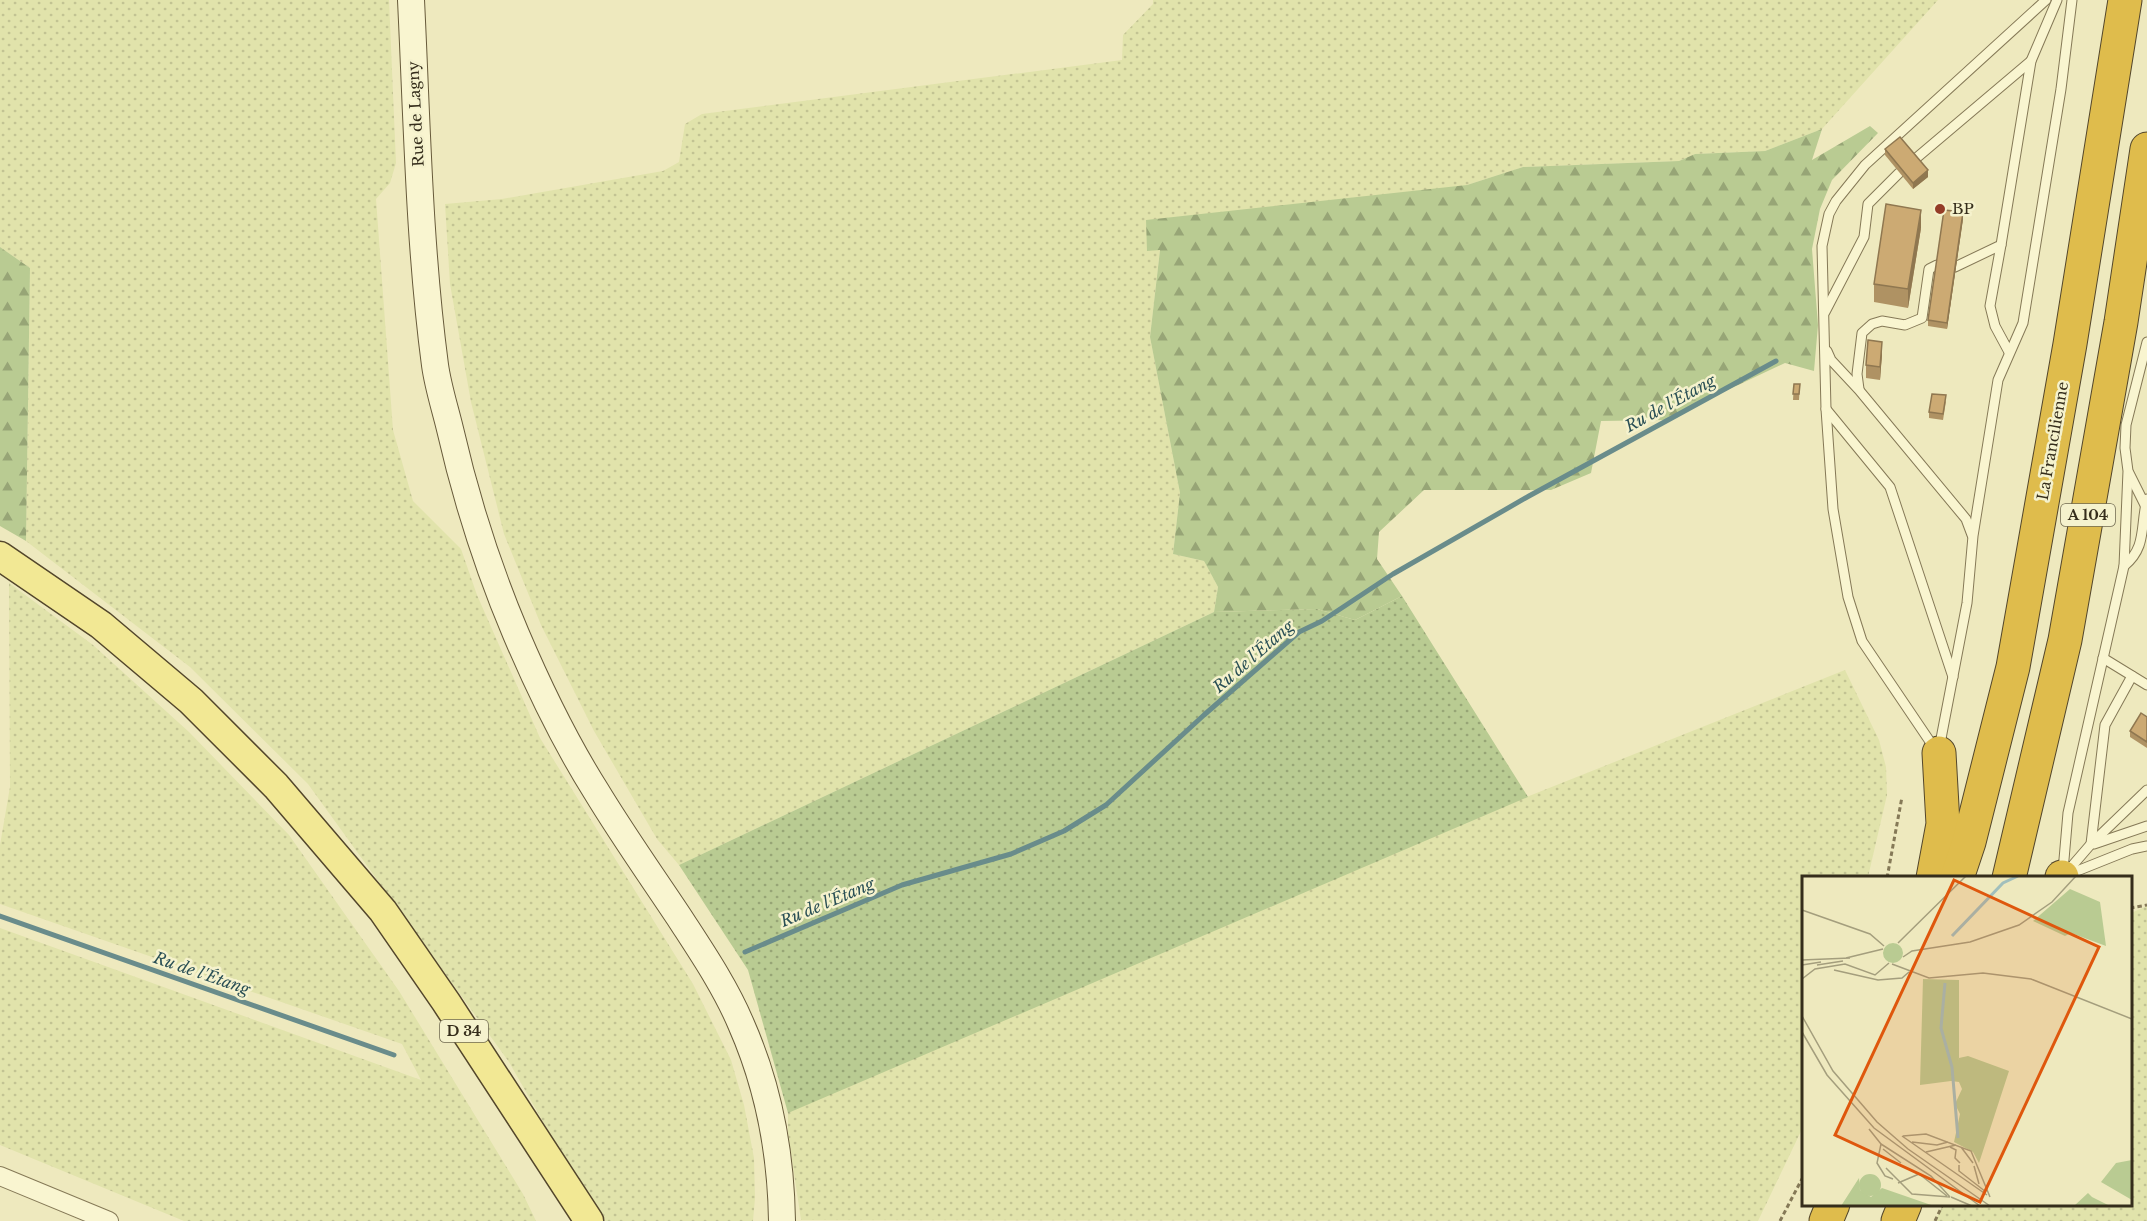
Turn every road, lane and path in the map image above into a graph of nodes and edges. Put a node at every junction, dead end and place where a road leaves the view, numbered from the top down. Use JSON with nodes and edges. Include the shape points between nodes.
{"nodes":[{"id":1,"x":411,"y":0,"type":"edge"},
{"id":2,"x":2046,"y":0,"type":"edge"},
{"id":3,"x":2058,"y":0,"type":"edge"},
{"id":4,"x":2072,"y":0,"type":"edge"},
{"id":5,"x":2125,"y":0,"type":"edge"},
{"id":6,"x":2031,"y":61,"type":"junction"},
{"id":7,"x":2147,"y":148,"type":"edge"},
{"id":8,"x":1914,"y":160,"type":"edge"},
{"id":9,"x":1899,"y":173,"type":"edge"},
{"id":10,"x":2001,"y":245,"type":"junction"},
{"id":11,"x":1937,"y":265,"type":"edge"},
{"id":12,"x":1955,"y":267,"type":"edge"},
{"id":13,"x":1823,"y":315,"type":"junction"},
{"id":14,"x":2147,"y":342,"type":"edge"},
{"id":15,"x":1825,"y":346,"type":"junction"},
{"id":16,"x":2009,"y":352,"type":"junction"},
{"id":17,"x":1859,"y":390,"type":"junction"},
{"id":18,"x":1826,"y":409,"type":"junction"},
{"id":19,"x":2128,"y":471,"type":"junction"},
{"id":20,"x":2146,"y":504,"type":"edge"},
{"id":21,"x":1972,"y":536,"type":"junction"},
{"id":22,"x":0,"y":556,"type":"edge"},
{"id":23,"x":2124,"y":566,"type":"junction"},
{"id":24,"x":2103,"y":658,"type":"junction"},
{"id":25,"x":2132,"y":676,"type":"junction"},
{"id":26,"x":1953,"y":678,"type":"junction"},
{"id":27,"x":2147,"y":685,"type":"edge"},
{"id":28,"x":1938,"y":753,"type":"junction"},
{"id":29,"x":2147,"y":790,"type":"edge"},
{"id":30,"x":1902,"y":797,"type":"dead end"},
{"id":31,"x":2147,"y":826,"type":"edge"},
{"id":32,"x":2091,"y":844,"type":"junction"},
{"id":33,"x":2147,"y":846,"type":"edge"},
{"id":34,"x":329,"y":849,"type":"junction"},
{"id":35,"x":1887,"y":876,"type":"edge"},
{"id":36,"x":1933,"y":876,"type":"edge"},
{"id":37,"x":1958,"y":876,"type":"edge"},
{"id":38,"x":2009,"y":876,"type":"edge"},
{"id":39,"x":2062,"y":876,"type":"edge"},
{"id":40,"x":2063,"y":876,"type":"edge"},
{"id":41,"x":2064,"y":876,"type":"edge"},
{"id":42,"x":2147,"y":905,"type":"edge"},
{"id":43,"x":2132,"y":908,"type":"edge"},
{"id":44,"x":773,"y":1132,"type":"junction"},
{"id":45,"x":0,"y":1176,"type":"edge"},
{"id":46,"x":1802,"y":1177,"type":"edge"},
{"id":47,"x":1832,"y":1206,"type":"edge"},
{"id":48,"x":1888,"y":1206,"type":"edge"},
{"id":49,"x":1904,"y":1206,"type":"edge"},
{"id":50,"x":1942,"y":1206,"type":"edge"},
{"id":51,"x":109,"y":1221,"type":"edge"},
{"id":52,"x":564,"y":1221,"type":"edge"},
{"id":53,"x":589,"y":1221,"type":"edge"},
{"id":54,"x":768,"y":1221,"type":"edge"},
{"id":55,"x":782,"y":1221,"type":"edge"},
{"id":56,"x":1780,"y":1221,"type":"edge"},
{"id":57,"x":1826,"y":1221,"type":"edge"},
{"id":58,"x":1881,"y":1221,"type":"edge"},
{"id":59,"x":1898,"y":1221,"type":"edge"},
{"id":60,"x":1935,"y":1221,"type":"edge"}],
"edges":[{"from":1,"to":44,"type":"main road","name":"Rue de Lagny","via":[[422,228],[436,368],[482,545],[554,718],[594,789],[698,946],[732,1005],[761,1078]]},
{"from":2,"to":13,"type":"lane","via":[[1904,127],[1865,165],[1836,201],[1822,246]]},
{"from":3,"to":6,"type":"lane"},
{"from":4,"to":16,"type":"lane","via":[[2023,322]]},
{"from":5,"to":37,"type":"highway","name":"La Francilienne","number":"A 104","via":[[2013,667]]},
{"from":6,"to":8,"type":"lane"},
{"from":6,"to":10,"type":"lane"},
{"from":7,"to":38,"type":"highway","number":"A 104","via":[[2067,629]]},
{"from":9,"to":13,"type":"lane","via":[[1868,204],[1864,237]]},
{"from":10,"to":12,"type":"lane"},
{"from":10,"to":16,"type":"lane","via":[[1990,306],[1995,326]]},
{"from":11,"to":17,"type":"lane","via":[[1929,269],[1922,318],[1905,325],[1882,321],[1862,333]]},
{"from":13,"to":15,"type":"lane"},
{"from":14,"to":19,"type":"lane","via":[[2126,425]]},
{"from":15,"to":17,"type":"lane","via":[[1831,360]]},
{"from":15,"to":18,"type":"lane"},
{"from":16,"to":21,"type":"lane","via":[[1998,380]]},
{"from":17,"to":21,"type":"lane","via":[[1966,519]]},
{"from":18,"to":26,"type":"lane","via":[[1890,487]]},
{"from":18,"to":28,"type":"lane","via":[[1833,509],[1855,624],[1862,642]]},
{"from":19,"to":20,"type":"lane"},
{"from":19,"to":23,"type":"lane"},
{"from":20,"to":23,"type":"lane","via":[[2145,545],[2136,559]]},
{"from":21,"to":26,"type":"lane","via":[[1967,603]]},
{"from":22,"to":34,"type":"main road","number":"D 34","via":[[101,625],[191,701],[276,786]]},
{"from":23,"to":24,"type":"lane"},
{"from":24,"to":25,"type":"lane"},
{"from":24,"to":39,"type":"lane","via":[[2068,813]]},
{"from":25,"to":27,"type":"lane"},
{"from":25,"to":32,"type":"lane","via":[[2105,725]]},
{"from":26,"to":28,"type":"lane"},
{"from":28,"to":36,"type":"highway","via":[[1943,824]]},
{"from":29,"to":32,"type":"lane"},
{"from":30,"to":35,"type":"path"},
{"from":31,"to":32,"type":"lane"},
{"from":32,"to":40,"type":"lane"},
{"from":33,"to":41,"type":"lane"},
{"from":34,"to":52,"type":"main road","number":"D 34"},
{"from":34,"to":53,"type":"main road","number":"D 34","via":[[383,911]]},
{"from":42,"to":43,"type":"path"},
{"from":44,"to":54,"type":"main road"},
{"from":44,"to":55,"type":"main road","via":[[782,1184]]},
{"from":45,"to":51,"type":"street"},
{"from":46,"to":56,"type":"path"},
{"from":47,"to":57,"type":"highway"},
{"from":48,"to":58,"type":"highway"},
{"from":49,"to":59,"type":"highway"},
{"from":50,"to":60,"type":"path"}]}
